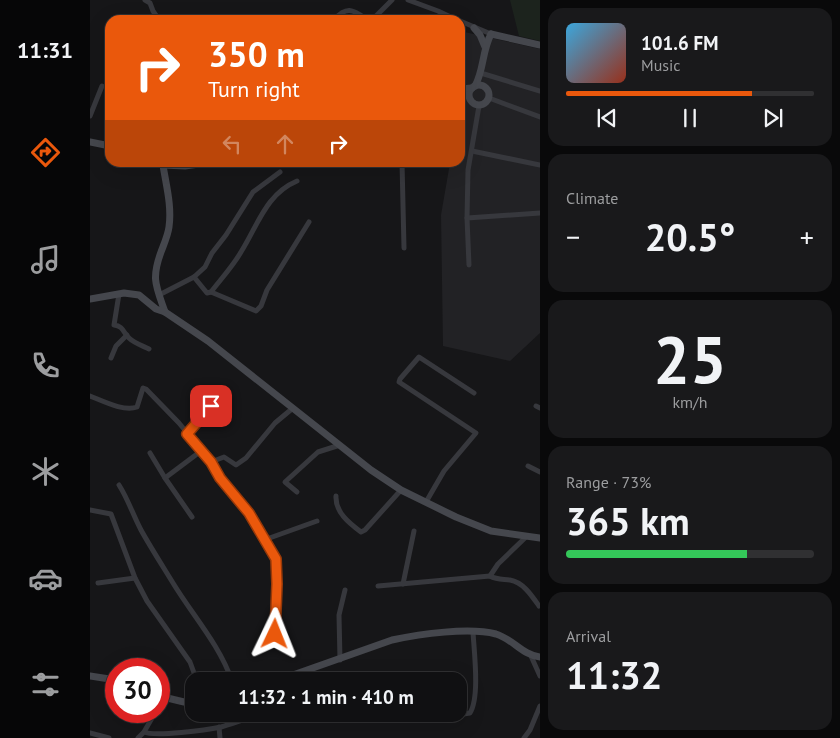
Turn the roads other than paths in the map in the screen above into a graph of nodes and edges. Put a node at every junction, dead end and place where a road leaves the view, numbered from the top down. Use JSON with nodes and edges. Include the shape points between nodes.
{"nodes":[{"id":1,"x":145,"y":0,"type":"edge"},
{"id":2,"x":392,"y":0,"type":"edge"},
{"id":3,"x":408,"y":0,"type":"edge"},
{"id":4,"x":155,"y":15,"type":"edge"},
{"id":5,"x":338,"y":15,"type":"edge"},
{"id":6,"x":360,"y":15,"type":"edge"},
{"id":7,"x":377,"y":15,"type":"edge"},
{"id":8,"x":446,"y":15,"type":"edge"},
{"id":9,"x":465,"y":24,"type":"edge"},
{"id":10,"x":474,"y":28,"type":"junction"},
{"id":11,"x":491,"y":34,"type":"junction"},
{"id":12,"x":540,"y":46,"type":"edge"},
{"id":13,"x":485,"y":48,"type":"junction"},
{"id":14,"x":484,"y":74,"type":"junction"},
{"id":15,"x":102,"y":86,"type":"dead end"},
{"id":16,"x":484,"y":86,"type":"junction"},
{"id":17,"x":473,"y":87,"type":"junction"},
{"id":18,"x":465,"y":88,"type":"edge"},
{"id":19,"x":540,"y":91,"type":"edge"},
{"id":20,"x":465,"y":98,"type":"edge"},
{"id":21,"x":489,"y":98,"type":"junction"},
{"id":22,"x":470,"y":101,"type":"junction"},
{"id":23,"x":479,"y":106,"type":"junction"},
{"id":24,"x":90,"y":116,"type":"edge"},
{"id":25,"x":540,"y":117,"type":"edge"},
{"id":26,"x":90,"y":142,"type":"edge"},
{"id":27,"x":105,"y":145,"type":"edge"},
{"id":28,"x":472,"y":151,"type":"junction"},
{"id":29,"x":540,"y":165,"type":"edge"},
{"id":30,"x":162,"y":167,"type":"edge"},
{"id":31,"x":402,"y":167,"type":"edge"},
{"id":32,"x":280,"y":172,"type":"dead end"},
{"id":33,"x":297,"y":181,"type":"dead end"},
{"id":34,"x":540,"y":213,"type":"edge"},
{"id":35,"x":467,"y":218,"type":"junction"},
{"id":36,"x":309,"y":222,"type":"dead end"},
{"id":37,"x":404,"y":248,"type":"dead end"},
{"id":38,"x":469,"y":265,"type":"dead end"},
{"id":39,"x":194,"y":277,"type":"junction"},
{"id":40,"x":211,"y":292,"type":"junction"},
{"id":41,"x":119,"y":294,"type":"junction"},
{"id":42,"x":159,"y":295,"type":"junction"},
{"id":43,"x":90,"y":298,"type":"edge"},
{"id":44,"x":165,"y":312,"type":"junction"},
{"id":45,"x":127,"y":335,"type":"junction"},
{"id":46,"x":149,"y":349,"type":"dead end"},
{"id":47,"x":111,"y":358,"type":"dead end"},
{"id":48,"x":474,"y":393,"type":"dead end"},
{"id":49,"x":90,"y":396,"type":"edge"},
{"id":50,"x":211,"y":406,"type":"dead end"},
{"id":51,"x":293,"y":408,"type":"junction"},
{"id":52,"x":187,"y":434,"type":"junction"},
{"id":53,"x":341,"y":445,"type":"junction"},
{"id":54,"x":201,"y":451,"type":"junction"},
{"id":55,"x":150,"y":453,"type":"dead end"},
{"id":56,"x":211,"y":462,"type":"junction"},
{"id":57,"x":528,"y":466,"type":"dead end"},
{"id":58,"x":540,"y":472,"type":"edge"},
{"id":59,"x":165,"y":478,"type":"junction"},
{"id":60,"x":119,"y":485,"type":"dead end"},
{"id":61,"x":401,"y":490,"type":"junction"},
{"id":62,"x":296,"y":492,"type":"dead end"},
{"id":63,"x":336,"y":496,"type":"dead end"},
{"id":64,"x":426,"y":502,"type":"junction"},
{"id":65,"x":90,"y":510,"type":"edge"},
{"id":66,"x":192,"y":517,"type":"dead end"},
{"id":67,"x":317,"y":521,"type":"dead end"},
{"id":68,"x":414,"y":532,"type":"dead end"},
{"id":69,"x":527,"y":536,"type":"junction"},
{"id":70,"x":540,"y":538,"type":"edge"},
{"id":71,"x":264,"y":540,"type":"junction"},
{"id":72,"x":490,"y":576,"type":"junction"},
{"id":73,"x":135,"y":578,"type":"junction"},
{"id":74,"x":98,"y":582,"type":"dead end"},
{"id":75,"x":403,"y":584,"type":"junction"},
{"id":76,"x":378,"y":586,"type":"dead end"},
{"id":77,"x":345,"y":590,"type":"dead end"},
{"id":78,"x":539,"y":606,"type":"edge"},
{"id":79,"x":473,"y":632,"type":"junction"},
{"id":80,"x":275,"y":634,"type":"dead end"},
{"id":81,"x":531,"y":656,"type":"junction"},
{"id":82,"x":540,"y":657,"type":"edge"},
{"id":83,"x":340,"y":660,"type":"junction"},
{"id":84,"x":194,"y":672,"type":"edge"},
{"id":85,"x":229,"y":672,"type":"edge"},
{"id":86,"x":308,"y":672,"type":"edge"},
{"id":87,"x":90,"y":676,"type":"edge"},
{"id":88,"x":540,"y":676,"type":"edge"},
{"id":89,"x":105,"y":678,"type":"edge"},
{"id":90,"x":170,"y":699,"type":"edge"},
{"id":91,"x":185,"y":702,"type":"edge"},
{"id":92,"x":540,"y":706,"type":"edge"},
{"id":93,"x":467,"y":713,"type":"edge"},
{"id":94,"x":236,"y":722,"type":"edge"},
{"id":95,"x":149,"y":723,"type":"edge"},
{"id":96,"x":219,"y":727,"type":"junction"},
{"id":97,"x":144,"y":732,"type":"junction"},
{"id":98,"x":90,"y":733,"type":"edge"},
{"id":99,"x":107,"y":738,"type":"edge"},
{"id":100,"x":138,"y":738,"type":"edge"},
{"id":101,"x":220,"y":738,"type":"edge"},
{"id":102,"x":524,"y":738,"type":"edge"}],
"edges":[{"from":1,"to":4,"type":"street","via":[[150,2]]},
{"from":2,"to":7,"type":"street"},
{"from":3,"to":8,"type":"street"},
{"from":5,"to":6,"type":"street","via":[[347,10]]},
{"from":9,"to":10,"type":"street"},
{"from":10,"to":11,"type":"street"},
{"from":10,"to":13,"type":"street"},
{"from":11,"to":12,"type":"street"},
{"from":11,"to":13,"type":"street"},
{"from":11,"to":14,"type":"street"},
{"from":13,"to":17,"type":"street","via":[[479,77]]},
{"from":14,"to":16,"type":"street"},
{"from":14,"to":19,"type":"street"},
{"from":15,"to":24,"type":"street"},
{"from":16,"to":17,"type":"street"},
{"from":16,"to":21,"type":"street"},
{"from":17,"to":18,"type":"street"},
{"from":17,"to":22,"type":"street"},
{"from":20,"to":22,"type":"street"},
{"from":21,"to":23,"type":"street"},
{"from":21,"to":25,"type":"street"},
{"from":22,"to":23,"type":"street"},
{"from":23,"to":28,"type":"street"},
{"from":26,"to":27,"type":"street"},
{"from":28,"to":29,"type":"street"},
{"from":28,"to":35,"type":"street","via":[[468,170]]},
{"from":30,"to":42,"type":"street","via":[[171,215],[154,277]]},
{"from":31,"to":37,"type":"street"},
{"from":32,"to":39,"type":"street","via":[[253,192],[205,267]]},
{"from":33,"to":40,"type":"street","via":[[286,186],[260,214],[241,253]]},
{"from":34,"to":35,"type":"street"},
{"from":35,"to":38,"type":"street"},
{"from":36,"to":40,"type":"street","via":[[256,310]]},
{"from":39,"to":40,"type":"street","via":[[207,292]]},
{"from":39,"to":42,"type":"street"},
{"from":41,"to":43,"type":"street"},
{"from":41,"to":44,"type":"street","via":[[139,294],[156,309]]},
{"from":41,"to":45,"type":"street","via":[[114,325],[120,326]]},
{"from":42,"to":44,"type":"street"},
{"from":44,"to":51,"type":"street","via":[[208,341]]},
{"from":45,"to":46,"type":"street"},
{"from":45,"to":47,"type":"street","via":[[116,346]]},
{"from":48,"to":64,"type":"street","via":[[419,358],[400,378],[399,382],[476,434],[444,471]]},
{"from":49,"to":52,"type":"street","via":[[132,409],[138,407],[142,388],[146,389]]},
{"from":50,"to":52,"type":"street"},
{"from":51,"to":53,"type":"street"},
{"from":51,"to":56,"type":"street","via":[[275,423],[241,462],[236,465],[224,457]]},
{"from":52,"to":54,"type":"street"},
{"from":53,"to":61,"type":"street"},
{"from":53,"to":62,"type":"street","via":[[318,452],[285,482]]},
{"from":54,"to":56,"type":"street"},
{"from":54,"to":59,"type":"street"},
{"from":55,"to":59,"type":"street"},
{"from":56,"to":71,"type":"street","via":[[249,513]]},
{"from":57,"to":58,"type":"street"},
{"from":59,"to":66,"type":"street"},
{"from":60,"to":85,"type":"street","via":[[140,528],[212,639]]},
{"from":61,"to":63,"type":"street","via":[[361,532],[344,517],[335,503]]},
{"from":61,"to":64,"type":"street"},
{"from":64,"to":69,"type":"street","via":[[491,531]]},
{"from":65,"to":73,"type":"street","via":[[111,514]]},
{"from":67,"to":71,"type":"street"},
{"from":68,"to":75,"type":"street"},
{"from":69,"to":70,"type":"street"},
{"from":69,"to":72,"type":"street"},
{"from":71,"to":80,"type":"street","via":[[276,559]]},
{"from":72,"to":75,"type":"street"},
{"from":72,"to":78,"type":"street","via":[[512,580],[528,590]]},
{"from":73,"to":74,"type":"street"},
{"from":73,"to":84,"type":"street"},
{"from":75,"to":76,"type":"street"},
{"from":77,"to":83,"type":"street","via":[[340,615]]},
{"from":79,"to":81,"type":"street","via":[[498,635]]},
{"from":79,"to":83,"type":"street","via":[[392,640]]},
{"from":79,"to":93,"type":"street","via":[[475,685],[472,709]]},
{"from":81,"to":82,"type":"street"},
{"from":81,"to":88,"type":"street"},
{"from":83,"to":86,"type":"street"},
{"from":87,"to":89,"type":"street"},
{"from":90,"to":91,"type":"street"},
{"from":92,"to":102,"type":"street"},
{"from":94,"to":96,"type":"street"},
{"from":95,"to":97,"type":"street"},
{"from":96,"to":97,"type":"street","via":[[173,733]]},
{"from":96,"to":101,"type":"street"},
{"from":97,"to":100,"type":"street"},
{"from":98,"to":99,"type":"street"}]}
